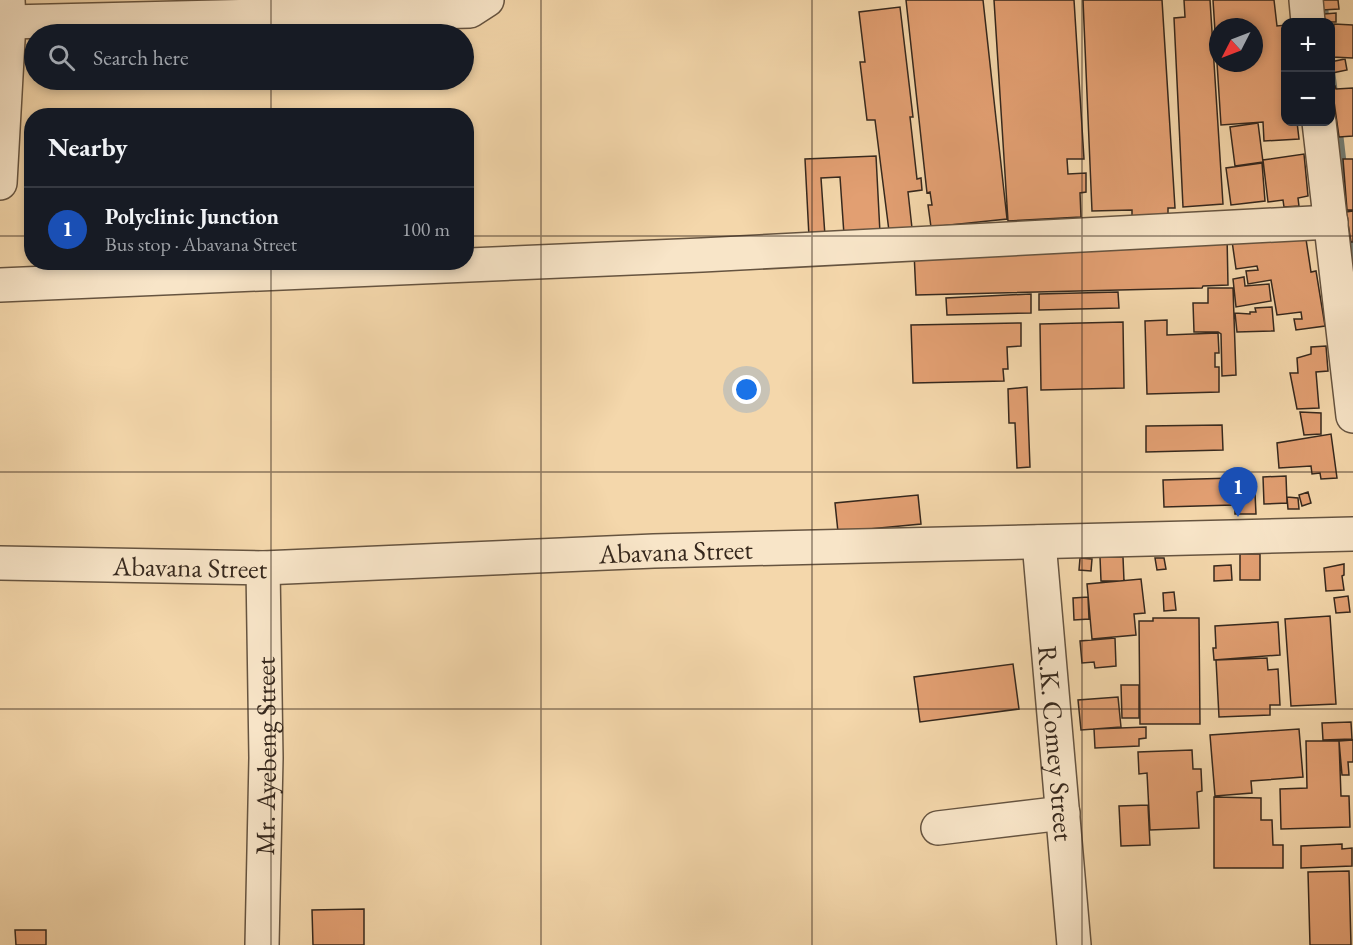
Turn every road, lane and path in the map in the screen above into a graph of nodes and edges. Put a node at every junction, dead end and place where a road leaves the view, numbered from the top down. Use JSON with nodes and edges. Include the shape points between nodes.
{"nodes":[{"id":1,"x":487,"y":0,"type":"edge"},
{"id":2,"x":1306,"y":0,"type":"edge"},
{"id":3,"x":8,"y":11,"type":"edge"},
{"id":4,"x":1308,"y":18,"type":"edge"},
{"id":5,"x":1319,"y":126,"type":"edge"},
{"id":6,"x":0,"y":183,"type":"edge"},
{"id":7,"x":1331,"y":222,"type":"junction"},
{"id":8,"x":474,"y":265,"type":"edge"},
{"id":9,"x":351,"y":270,"type":"edge"},
{"id":10,"x":0,"y":285,"type":"edge"},
{"id":11,"x":1353,"y":416,"type":"edge"},
{"id":12,"x":1353,"y":534,"type":"edge"},
{"id":13,"x":1039,"y":542,"type":"junction"},
{"id":14,"x":0,"y":563,"type":"edge"},
{"id":15,"x":263,"y":568,"type":"junction"},
{"id":16,"x":1063,"y":813,"type":"junction"},
{"id":17,"x":938,"y":828,"type":"dead end"},
{"id":18,"x":262,"y":945,"type":"edge"},
{"id":19,"x":1074,"y":945,"type":"edge"}],
"edges":[{"from":1,"to":3,"type":"street","via":[[470,11]]},
{"from":2,"to":4,"type":"street"},
{"from":3,"to":6,"type":"street"},
{"from":5,"to":7,"type":"street"},
{"from":7,"to":8,"type":"street"},
{"from":7,"to":11,"type":"street"},
{"from":9,"to":10,"type":"street"},
{"from":12,"to":13,"type":"street","name":"Abavana Street"},
{"from":13,"to":15,"type":"street","name":"Abavana Street","via":[[654,551]]},
{"from":13,"to":16,"type":"street","name":"R.K. Comey Street"},
{"from":14,"to":15,"type":"street","name":"Abavana Street"},
{"from":15,"to":18,"type":"street","name":"Mr. Ayebeng Street","via":[[266,758]]},
{"from":16,"to":17,"type":"street"},
{"from":16,"to":19,"type":"street","name":"R.K. Comey Street"}]}
